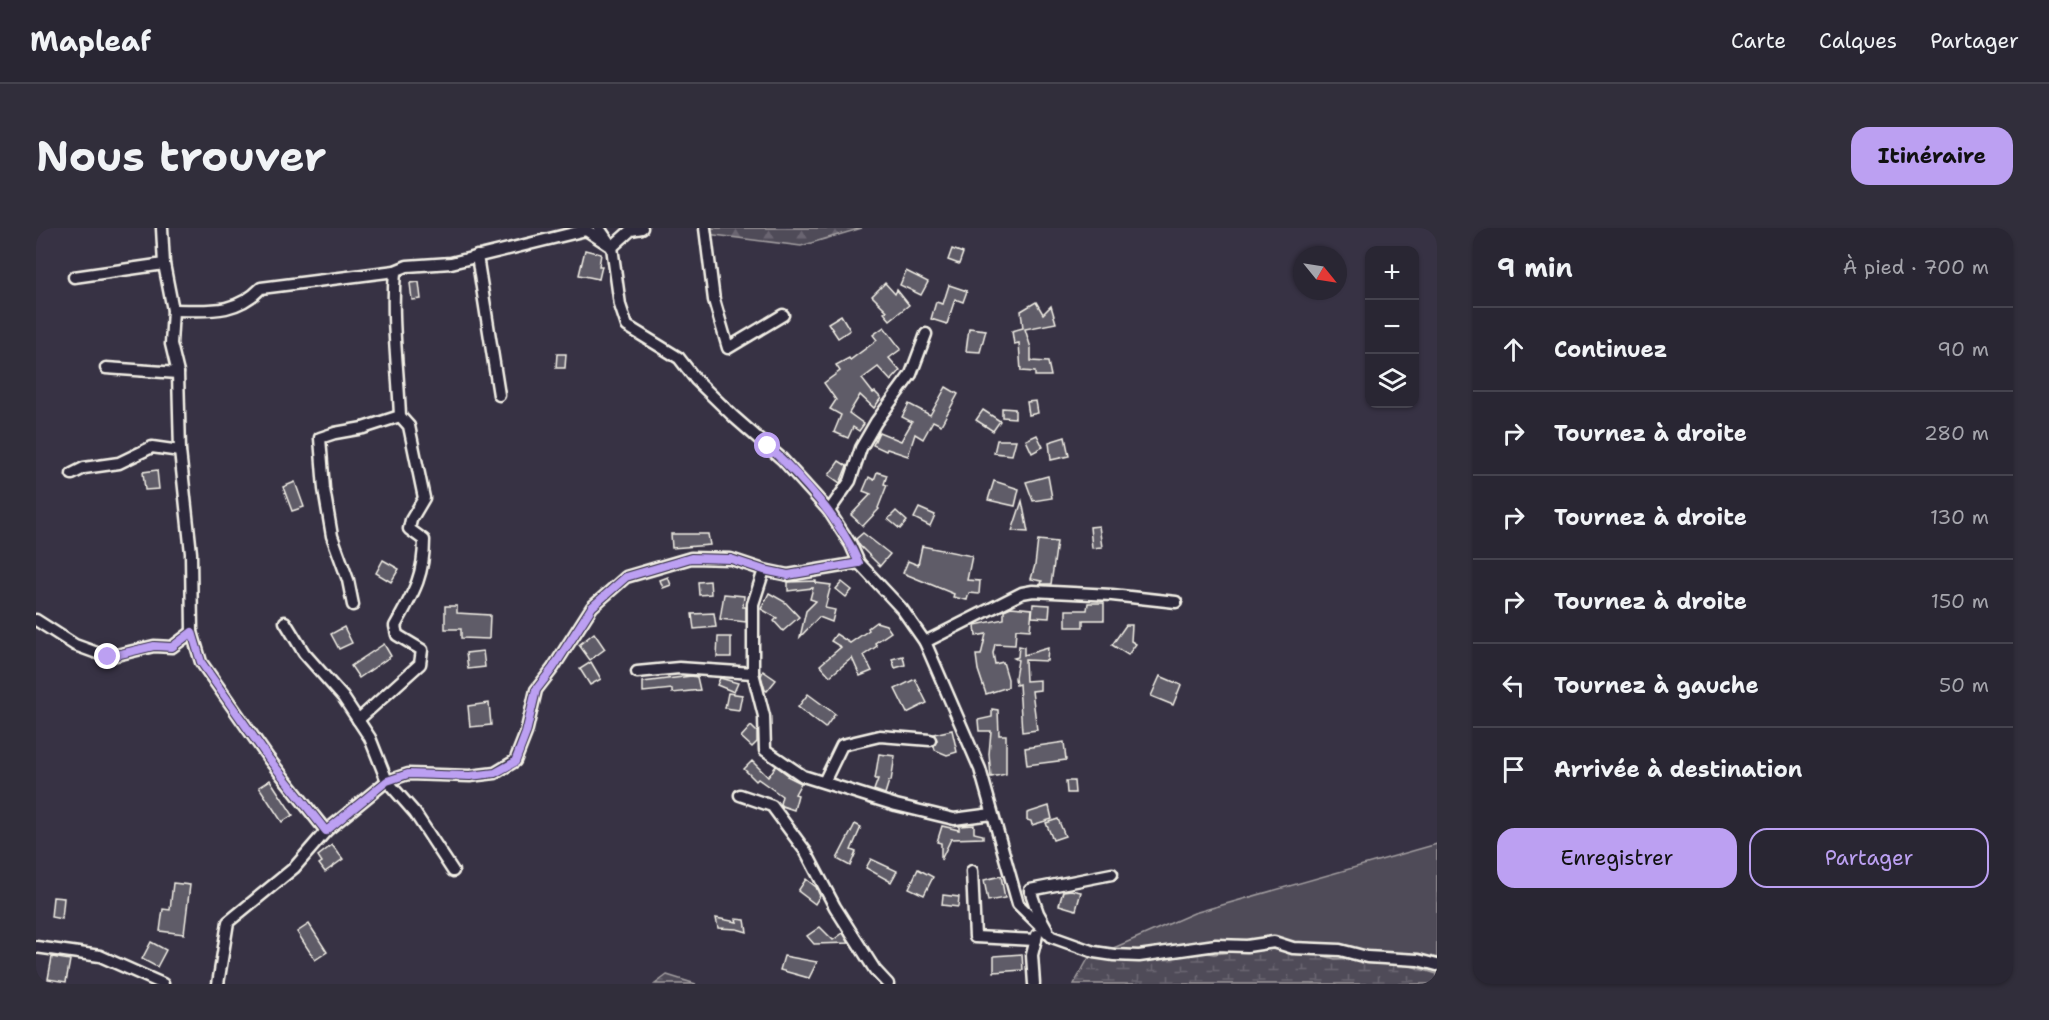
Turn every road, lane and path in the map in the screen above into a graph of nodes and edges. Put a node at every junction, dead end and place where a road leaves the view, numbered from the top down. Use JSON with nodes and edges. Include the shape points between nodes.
{"nodes":[{"id":1,"x":162,"y":228,"type":"edge"},
{"id":2,"x":599,"y":228,"type":"edge"},
{"id":3,"x":642,"y":228,"type":"edge"},
{"id":4,"x":705,"y":228,"type":"edge"},
{"id":5,"x":612,"y":247,"type":"junction"},
{"id":6,"x":477,"y":256,"type":"junction"},
{"id":7,"x":164,"y":264,"type":"junction"},
{"id":8,"x":395,"y":271,"type":"junction"},
{"id":9,"x":74,"y":277,"type":"dead end"},
{"id":10,"x":172,"y":310,"type":"junction"},
{"id":11,"x":783,"y":315,"type":"dead end"},
{"id":12,"x":926,"y":334,"type":"dead end"},
{"id":13,"x":106,"y":368,"type":"dead end"},
{"id":14,"x":178,"y":373,"type":"junction"},
{"id":15,"x":500,"y":395,"type":"dead end"},
{"id":16,"x":400,"y":416,"type":"junction"},
{"id":17,"x":180,"y":451,"type":"junction"},
{"id":18,"x":72,"y":474,"type":"dead end"},
{"id":19,"x":829,"y":511,"type":"junction"},
{"id":20,"x":859,"y":563,"type":"junction"},
{"id":21,"x":764,"y":570,"type":"junction"},
{"id":22,"x":1176,"y":602,"type":"dead end"},
{"id":23,"x":353,"y":605,"type":"dead end"},
{"id":24,"x":36,"y":620,"type":"edge"},
{"id":25,"x":285,"y":622,"type":"dead end"},
{"id":26,"x":192,"y":632,"type":"junction"},
{"id":27,"x":925,"y":642,"type":"junction"},
{"id":28,"x":637,"y":672,"type":"dead end"},
{"id":29,"x":753,"y":673,"type":"junction"},
{"id":30,"x":358,"y":720,"type":"junction"},
{"id":31,"x":930,"y":740,"type":"dead end"},
{"id":32,"x":387,"y":781,"type":"junction"},
{"id":33,"x":824,"y":782,"type":"junction"},
{"id":34,"x":740,"y":795,"type":"dead end"},
{"id":35,"x":992,"y":814,"type":"junction"},
{"id":36,"x":326,"y":831,"type":"junction"},
{"id":37,"x":453,"y":871,"type":"dead end"},
{"id":38,"x":972,"y":872,"type":"dead end"},
{"id":39,"x":1112,"y":874,"type":"dead end"},
{"id":40,"x":1039,"y":926,"type":"junction"},
{"id":41,"x":1052,"y":937,"type":"junction"},
{"id":42,"x":1036,"y":940,"type":"junction"},
{"id":43,"x":36,"y":946,"type":"edge"},
{"id":44,"x":1437,"y":965,"type":"edge"},
{"id":45,"x":164,"y":984,"type":"edge"},
{"id":46,"x":218,"y":984,"type":"edge"},
{"id":47,"x":888,"y":984,"type":"edge"},
{"id":48,"x":1034,"y":984,"type":"edge"}],
"edges":[{"from":1,"to":7,"type":"street"},
{"from":2,"to":5,"type":"street"},
{"from":3,"to":5,"type":"street","via":[[631,230]]},
{"from":4,"to":11,"type":"street","via":[[714,300],[728,348]]},
{"from":5,"to":6,"type":"street","via":[[586,230]]},
{"from":5,"to":19,"type":"street","via":[[627,326],[679,358],[696,380],[782,459]]},
{"from":6,"to":8,"type":"street"},
{"from":6,"to":15,"type":"street"},
{"from":7,"to":9,"type":"street"},
{"from":7,"to":10,"type":"street"},
{"from":8,"to":10,"type":"street","via":[[261,288],[249,300],[224,310]]},
{"from":8,"to":16,"type":"street","via":[[392,305]]},
{"from":10,"to":14,"type":"street","via":[[171,344]]},
{"from":12,"to":19,"type":"street","via":[[911,374],[876,422],[861,448],[850,481]]},
{"from":13,"to":14,"type":"street"},
{"from":14,"to":17,"type":"street"},
{"from":16,"to":23,"type":"street","via":[[320,438],[332,536]]},
{"from":16,"to":30,"type":"street","via":[[410,426],[424,498],[409,529],[424,540],[424,556],[419,582],[395,626],[397,634],[422,650],[420,664]]},
{"from":17,"to":18,"type":"street","via":[[152,447],[119,464],[84,468]]},
{"from":17,"to":26,"type":"street","via":[[191,553]]},
{"from":19,"to":20,"type":"street"},
{"from":20,"to":21,"type":"street","via":[[788,575]]},
{"from":20,"to":27,"type":"street","via":[[902,609]]},
{"from":21,"to":29,"type":"street","via":[[753,604]]},
{"from":21,"to":32,"type":"street","via":[[731,559],[691,558],[626,577],[592,607],[536,690],[515,762],[495,773],[408,774]]},
{"from":22,"to":27,"type":"street","via":[[1033,591]]},
{"from":24,"to":26,"type":"street","via":[[75,645],[108,657],[154,646],[172,647]]},
{"from":25,"to":30,"type":"street","via":[[304,653]]},
{"from":26,"to":36,"type":"street","via":[[201,662],[269,759]]},
{"from":27,"to":35,"type":"street","via":[[976,757]]},
{"from":28,"to":29,"type":"street","via":[[678,668]]},
{"from":29,"to":33,"type":"street","via":[[764,716],[765,750],[803,776]]},
{"from":30,"to":32,"type":"street","via":[[370,738]]},
{"from":31,"to":33,"type":"street","via":[[880,736],[842,745]]},
{"from":32,"to":36,"type":"street"},
{"from":32,"to":37,"type":"street","via":[[415,813]]},
{"from":33,"to":35,"type":"street","via":[[954,819]]},
{"from":34,"to":47,"type":"street","via":[[772,806],[806,852],[835,908]]},
{"from":35,"to":40,"type":"street","via":[[1018,904]]},
{"from":36,"to":46,"type":"street","via":[[294,868],[228,922]]},
{"from":38,"to":42,"type":"street","via":[[975,937]]},
{"from":39,"to":41,"type":"street","via":[[1030,890]]},
{"from":40,"to":41,"type":"street"},
{"from":40,"to":42,"type":"street"},
{"from":41,"to":44,"type":"street","via":[[1114,955],[1139,956],[1274,942],[1293,948],[1340,950]]},
{"from":42,"to":48,"type":"street","via":[[1032,955]]},
{"from":43,"to":45,"type":"street","via":[[100,956]]}]}
